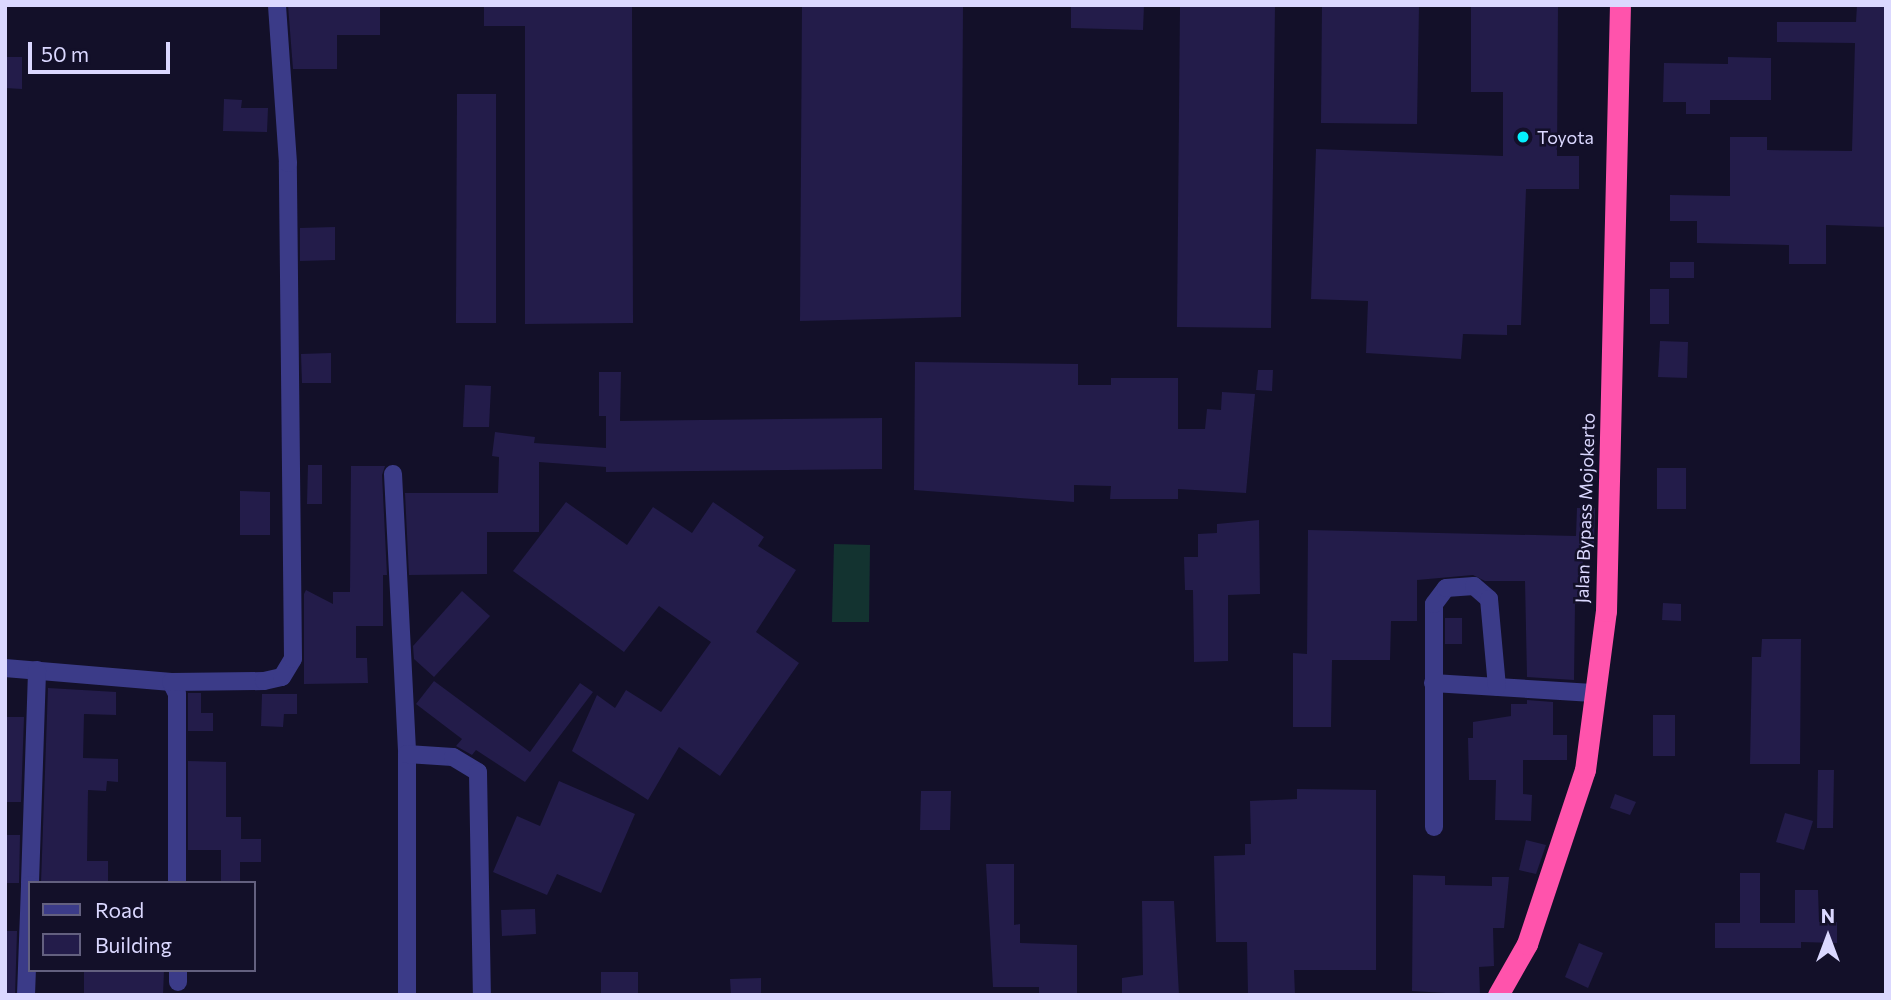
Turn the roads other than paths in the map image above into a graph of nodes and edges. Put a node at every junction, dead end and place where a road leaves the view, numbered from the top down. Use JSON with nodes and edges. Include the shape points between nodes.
{"nodes":[{"id":1,"x":277,"y":5,"type":"edge"},
{"id":2,"x":1620,"y":5,"type":"edge"},
{"id":3,"x":393,"y":474,"type":"dead end"},
{"id":4,"x":5,"y":668,"type":"edge"},
{"id":5,"x":37,"y":670,"type":"junction"},
{"id":6,"x":171,"y":682,"type":"junction"},
{"id":7,"x":1433,"y":683,"type":"junction"},
{"id":8,"x":1497,"y":687,"type":"junction"},
{"id":9,"x":1593,"y":693,"type":"junction"},
{"id":10,"x":407,"y":754,"type":"junction"},
{"id":11,"x":1434,"y":827,"type":"dead end"},
{"id":12,"x":30,"y":881,"type":"edge"},
{"id":13,"x":177,"y":881,"type":"edge"},
{"id":14,"x":28,"y":940,"type":"edge"},
{"id":15,"x":26,"y":995,"type":"edge"},
{"id":16,"x":407,"y":995,"type":"edge"},
{"id":17,"x":482,"y":995,"type":"edge"},
{"id":18,"x":1498,"y":995,"type":"edge"}],
"edges":[{"from":1,"to":6,"type":"street","via":[[288,163],[293,659],[282,677],[264,681]]},
{"from":2,"to":9,"type":"highway","name":"Jalan Bypass Mojokerto","via":[[1606,611]]},
{"from":3,"to":10,"type":"street"},
{"from":4,"to":5,"type":"street"},
{"from":5,"to":6,"type":"street"},
{"from":5,"to":12,"type":"street"},
{"from":6,"to":13,"type":"street","via":[[177,694]]},
{"from":7,"to":8,"type":"street"},
{"from":7,"to":8,"type":"street","via":[[1436,597],[1446,588],[1467,585],[1480,589],[1489,599]]},
{"from":7,"to":11,"type":"street"},
{"from":8,"to":9,"type":"street"},
{"from":9,"to":18,"type":"highway","name":"Jalan Bypass Mojokerto","via":[[1585,770],[1527,944]]},
{"from":10,"to":16,"type":"street"},
{"from":10,"to":17,"type":"street","via":[[453,757],[478,772]]},
{"from":14,"to":15,"type":"street"}]}
